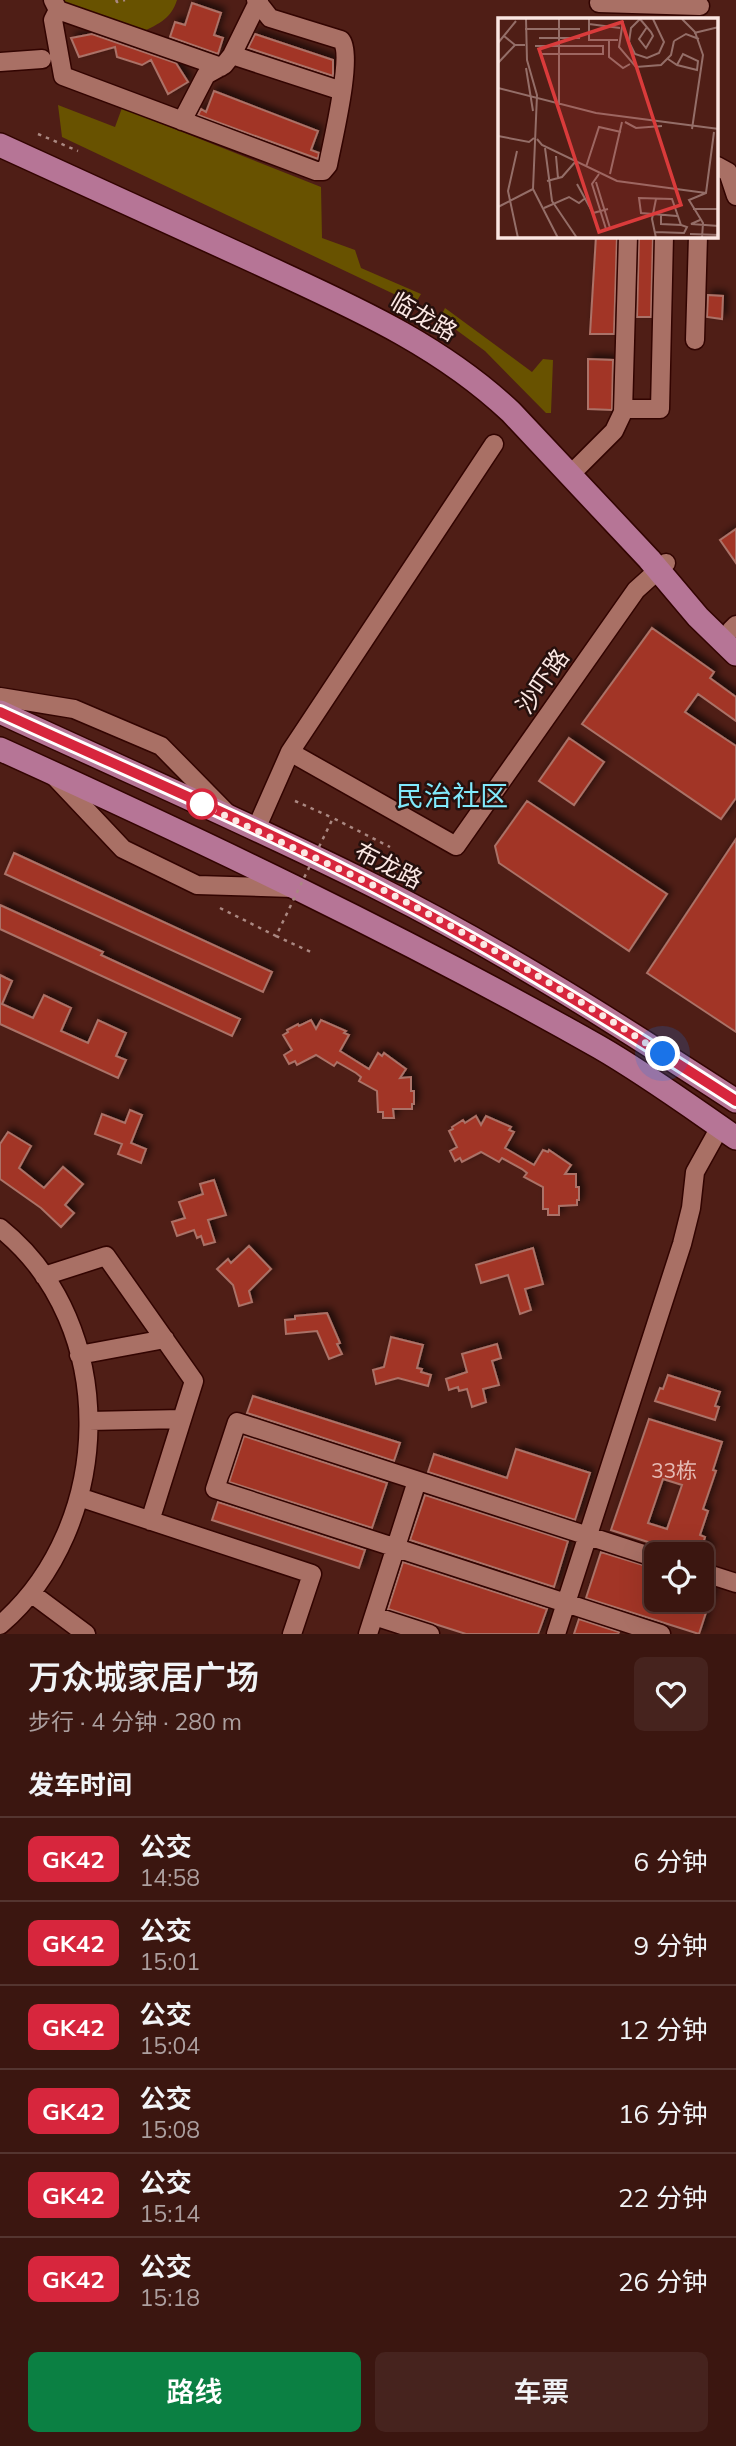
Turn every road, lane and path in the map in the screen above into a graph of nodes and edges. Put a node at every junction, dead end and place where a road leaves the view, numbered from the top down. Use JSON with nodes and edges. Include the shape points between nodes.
{"nodes":[{"id":1,"x":116,"y":0,"type":"edge"},
{"id":2,"x":125,"y":0,"type":"edge"},
{"id":3,"x":257,"y":1,"type":"edge"},
{"id":4,"x":599,"y":3,"type":"dead end"},
{"id":5,"x":56,"y":5,"type":"edge"},
{"id":6,"x":700,"y":6,"type":"dead end"},
{"id":7,"x":631,"y":12,"type":"edge"},
{"id":8,"x":667,"y":12,"type":"edge"},
{"id":9,"x":42,"y":59,"type":"dead end"},
{"id":10,"x":226,"y":61,"type":"junction"},
{"id":11,"x":0,"y":62,"type":"edge"},
{"id":12,"x":342,"y":91,"type":"junction"},
{"id":13,"x":182,"y":121,"type":"junction"},
{"id":14,"x":0,"y":132,"type":"edge"},
{"id":15,"x":38,"y":134,"type":"dead end"},
{"id":16,"x":0,"y":145,"type":"edge"},
{"id":17,"x":78,"y":151,"type":"dead end"},
{"id":18,"x":718,"y":166,"type":"edge"},
{"id":19,"x":736,"y":196,"type":"edge"},
{"id":20,"x":628,"y":238,"type":"edge"},
{"id":21,"x":664,"y":238,"type":"edge"},
{"id":22,"x":698,"y":238,"type":"edge"},
{"id":23,"x":695,"y":340,"type":"dead end"},
{"id":24,"x":623,"y":409,"type":"junction"},
{"id":25,"x":495,"y":444,"type":"dead end"},
{"id":26,"x":578,"y":467,"type":"junction"},
{"id":27,"x":662,"y":567,"type":"junction"},
{"id":28,"x":734,"y":630,"type":"edge"},
{"id":29,"x":736,"y":654,"type":"edge"},
{"id":30,"x":0,"y":697,"type":"edge"},
{"id":31,"x":0,"y":712,"type":"edge"},
{"id":32,"x":0,"y":749,"type":"edge"},
{"id":33,"x":290,"y":752,"type":"junction"},
{"id":34,"x":53,"y":774,"type":"junction"},
{"id":35,"x":295,"y":801,"type":"dead end"},
{"id":36,"x":332,"y":818,"type":"junction"},
{"id":37,"x":234,"y":819,"type":"junction"},
{"id":38,"x":256,"y":829,"type":"junction"},
{"id":39,"x":390,"y":847,"type":"dead end"},
{"id":40,"x":294,"y":888,"type":"junction"},
{"id":41,"x":220,"y":908,"type":"dead end"},
{"id":42,"x":276,"y":936,"type":"junction"},
{"id":43,"x":313,"y":954,"type":"dead end"},
{"id":44,"x":736,"y":1101,"type":"edge"},
{"id":45,"x":728,"y":1132,"type":"edge"},
{"id":46,"x":0,"y":1228,"type":"edge"},
{"id":47,"x":44,"y":1276,"type":"junction"},
{"id":48,"x":164,"y":1339,"type":"junction"},
{"id":49,"x":79,"y":1355,"type":"junction"},
{"id":50,"x":182,"y":1419,"type":"junction"},
{"id":51,"x":89,"y":1422,"type":"junction"},
{"id":52,"x":417,"y":1480,"type":"junction"},
{"id":53,"x":79,"y":1497,"type":"junction"},
{"id":54,"x":150,"y":1521,"type":"junction"},
{"id":55,"x":588,"y":1536,"type":"junction"},
{"id":56,"x":396,"y":1548,"type":"junction"},
{"id":57,"x":644,"y":1554,"type":"edge"},
{"id":58,"x":714,"y":1576,"type":"edge"},
{"id":59,"x":736,"y":1583,"type":"edge"},
{"id":60,"x":31,"y":1593,"type":"junction"},
{"id":61,"x":566,"y":1603,"type":"junction"},
{"id":62,"x":374,"y":1616,"type":"junction"},
{"id":63,"x":0,"y":1625,"type":"edge"},
{"id":64,"x":86,"y":1634,"type":"edge"},
{"id":65,"x":292,"y":1634,"type":"edge"},
{"id":66,"x":368,"y":1634,"type":"edge"},
{"id":67,"x":430,"y":1634,"type":"edge"},
{"id":68,"x":556,"y":1634,"type":"edge"},
{"id":69,"x":661,"y":1634,"type":"edge"}],
"edges":[{"from":1,"to":2,"type":"path"},
{"from":3,"to":10,"type":"street"},
{"from":3,"to":12,"type":"street","via":[[270,18],[343,41]]},
{"from":4,"to":7,"type":"street"},
{"from":5,"to":10,"type":"street"},
{"from":5,"to":13,"type":"street","via":[[52,20],[63,76]]},
{"from":6,"to":8,"type":"street"},
{"from":7,"to":8,"type":"street"},
{"from":9,"to":11,"type":"street"},
{"from":10,"to":12,"type":"street"},
{"from":10,"to":13,"type":"street","via":[[206,75]]},
{"from":12,"to":13,"type":"street","via":[[328,165],[319,172]]},
{"from":14,"to":26,"type":"main road","name":"临龙路","via":[[417,325],[489,374]]},
{"from":15,"to":17,"type":"path"},
{"from":16,"to":27,"type":"main road","name":"临龙路","via":[[419,341],[489,391]]},
{"from":18,"to":19,"type":"street","via":[[731,177]]},
{"from":20,"to":24,"type":"street"},
{"from":21,"to":24,"type":"street","via":[[660,409]]},
{"from":22,"to":23,"type":"street"},
{"from":24,"to":26,"type":"street","via":[[614,431]]},
{"from":25,"to":33,"type":"street"},
{"from":26,"to":27,"type":"main road","name":"临龙路"},
{"from":27,"to":28,"type":"main road","name":"临龙路"},
{"from":27,"to":29,"type":"main road","name":"临龙路","via":[[698,617]]},
{"from":27,"to":33,"type":"street","name":"沙吓路","via":[[636,590],[456,846]]},
{"from":30,"to":37,"type":"street","via":[[74,709],[161,746]]},
{"from":31,"to":37,"type":"main road","name":"布龙路"},
{"from":32,"to":34,"type":"main road"},
{"from":33,"to":38,"type":"street"},
{"from":34,"to":40,"type":"main road"},
{"from":34,"to":40,"type":"street","via":[[123,849],[197,885]]},
{"from":35,"to":36,"type":"path"},
{"from":36,"to":39,"type":"path","bridge":true},
{"from":36,"to":42,"type":"path","bridge":true},
{"from":37,"to":38,"type":"main road","name":"布龙路"},
{"from":38,"to":44,"type":"main road","name":"布龙路","via":[[462,933],[616,1023]]},
{"from":40,"to":45,"type":"main road","via":[[601,1048]]},
{"from":41,"to":42,"type":"path","bridge":true},
{"from":42,"to":43,"type":"path"},
{"from":45,"to":55,"type":"street","via":[[695,1172],[682,1244]]},
{"from":46,"to":47,"type":"street"},
{"from":47,"to":48,"type":"street","via":[[106,1256]]},
{"from":47,"to":49,"type":"street","via":[[69,1322]]},
{"from":48,"to":49,"type":"street"},
{"from":48,"to":50,"type":"street","via":[[194,1381]]},
{"from":49,"to":51,"type":"street"},
{"from":50,"to":51,"type":"street"},
{"from":50,"to":54,"type":"street"},
{"from":51,"to":53,"type":"street"},
{"from":52,"to":55,"type":"street"},
{"from":52,"to":56,"type":"street"},
{"from":52,"to":56,"type":"street","via":[[236,1422],[215,1489]]},
{"from":53,"to":54,"type":"street"},
{"from":53,"to":60,"type":"street","via":[[60,1548]]},
{"from":54,"to":65,"type":"street","via":[[312,1574]]},
{"from":55,"to":57,"type":"street"},
{"from":55,"to":61,"type":"street"},
{"from":56,"to":61,"type":"street"},
{"from":56,"to":62,"type":"street"},
{"from":58,"to":59,"type":"street"},
{"from":60,"to":63,"type":"street"},
{"from":60,"to":64,"type":"street"},
{"from":61,"to":68,"type":"street"},
{"from":61,"to":69,"type":"street"},
{"from":62,"to":66,"type":"street"},
{"from":62,"to":67,"type":"street"}]}
